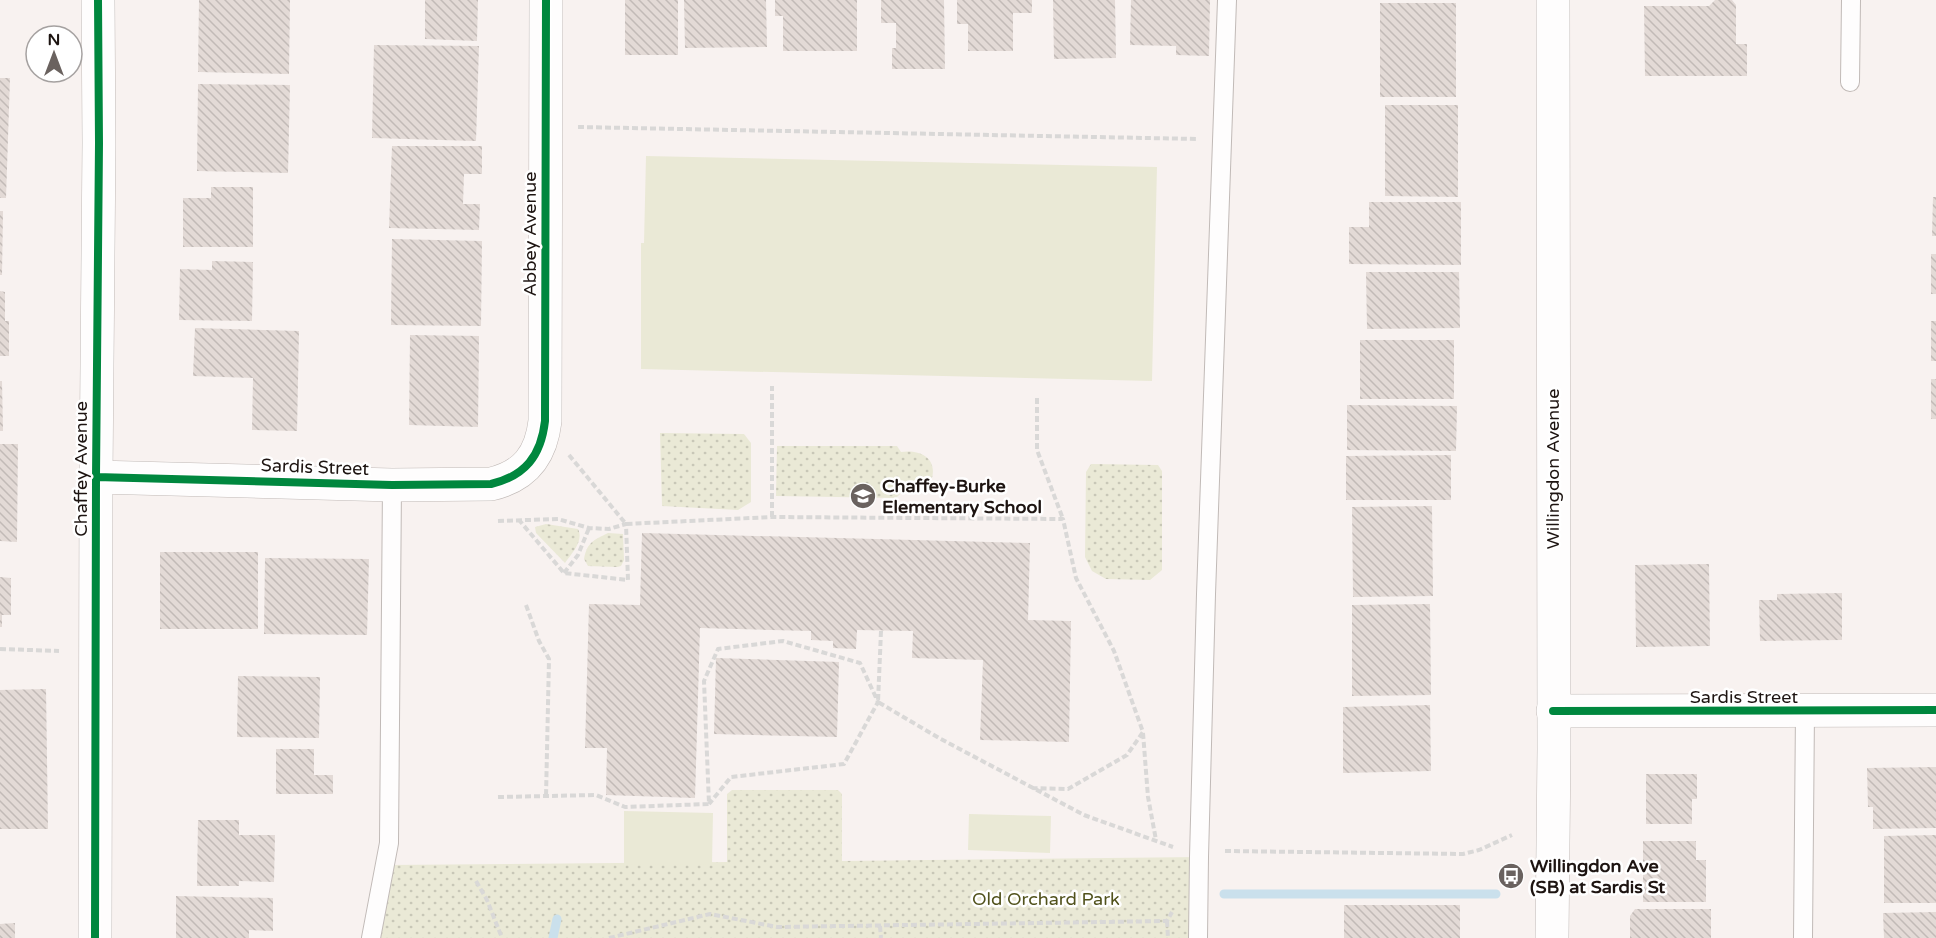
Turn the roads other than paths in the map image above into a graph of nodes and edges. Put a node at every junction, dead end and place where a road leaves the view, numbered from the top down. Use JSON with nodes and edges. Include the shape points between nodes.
{"nodes":[{"id":1,"x":98,"y":0,"type":"edge"},
{"id":2,"x":546,"y":0,"type":"edge"},
{"id":3,"x":1227,"y":0,"type":"edge"},
{"id":4,"x":1553,"y":0,"type":"edge"},
{"id":5,"x":1851,"y":0,"type":"edge"},
{"id":6,"x":1850,"y":82,"type":"dead end"},
{"id":7,"x":528,"y":465,"type":"joint"},
{"id":8,"x":96,"y":477,"type":"junction"},
{"id":9,"x":392,"y":485,"type":"junction"},
{"id":10,"x":1936,"y":710,"type":"edge"},
{"id":11,"x":1553,"y":711,"type":"junction"},
{"id":12,"x":1805,"y":711,"type":"junction"},
{"id":13,"x":95,"y":938,"type":"edge"},
{"id":14,"x":371,"y":938,"type":"edge"},
{"id":15,"x":1198,"y":938,"type":"edge"},
{"id":16,"x":1551,"y":938,"type":"edge"},
{"id":17,"x":1803,"y":938,"type":"edge"}],
"edges":[{"from":1,"to":8,"type":"street","name":"Chaffey Avenue"},
{"from":2,"to":7,"type":"street","name":"Abbey Avenue","via":[[545,421],[537,453]]},
{"from":3,"to":15,"type":"lane"},
{"from":4,"to":11,"type":"street","name":"Willingdon Avenue"},
{"from":5,"to":6,"type":"lane"},
{"from":7,"to":9,"type":"street","name":"Sardis Street","via":[[507,480],[491,484]]},
{"from":8,"to":9,"type":"street","name":"Sardis Street"},
{"from":8,"to":13,"type":"street","name":"Chaffey Avenue"},
{"from":9,"to":14,"type":"lane","via":[[389,843]]},
{"from":10,"to":12,"type":"street","name":"Sardis Street"},
{"from":11,"to":12,"type":"street","name":"Sardis Street"},
{"from":11,"to":16,"type":"street","name":"Willingdon Avenue"},
{"from":12,"to":17,"type":"lane"}]}
